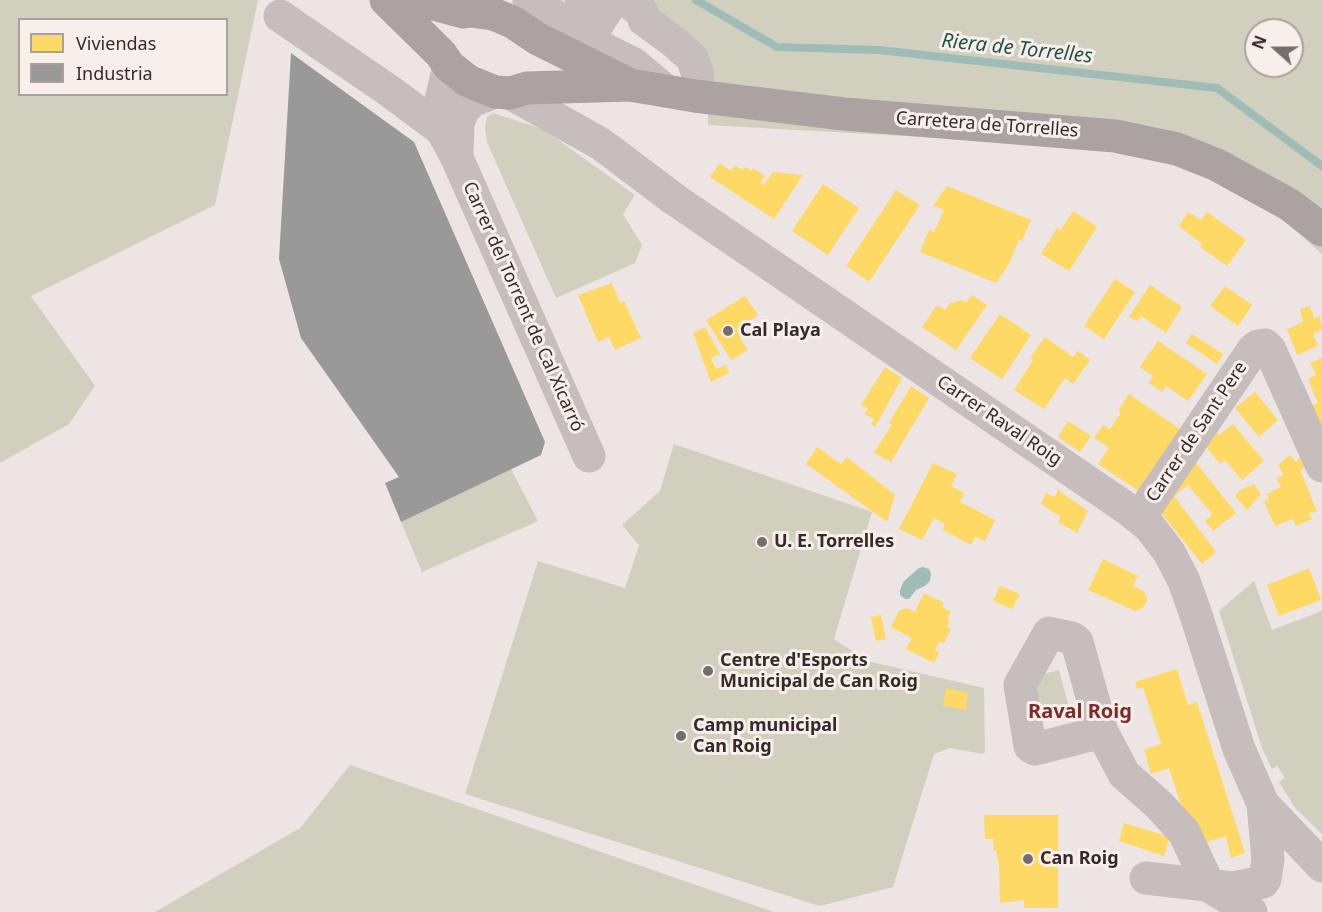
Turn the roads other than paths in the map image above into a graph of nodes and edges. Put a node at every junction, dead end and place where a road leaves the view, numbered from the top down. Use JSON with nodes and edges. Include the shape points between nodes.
{"nodes":[{"id":1,"x":386,"y":0,"type":"edge"},
{"id":2,"x":418,"y":0,"type":"edge"},
{"id":3,"x":614,"y":0,"type":"edge"},
{"id":4,"x":484,"y":8,"type":"edge"},
{"id":5,"x":635,"y":10,"type":"edge"},
{"id":6,"x":280,"y":16,"type":"dead end"},
{"id":7,"x":544,"y":39,"type":"edge"},
{"id":8,"x":446,"y":66,"type":"junction"},
{"id":9,"x":626,"y":72,"type":"junction"},
{"id":10,"x":388,"y":90,"type":"junction"},
{"id":11,"x":680,"y":94,"type":"junction"},
{"id":12,"x":442,"y":130,"type":"junction"},
{"id":13,"x":601,"y":144,"type":"junction"},
{"id":14,"x":457,"y":158,"type":"junction"},
{"id":15,"x":1322,"y":230,"type":"edge"},
{"id":16,"x":589,"y":456,"type":"dead end"},
{"id":17,"x":1322,"y":466,"type":"edge"},
{"id":18,"x":1139,"y":518,"type":"junction"},
{"id":19,"x":1102,"y":732,"type":"dead end"},
{"id":20,"x":1263,"y":804,"type":"junction"},
{"id":21,"x":1322,"y":866,"type":"edge"},
{"id":22,"x":1146,"y":878,"type":"dead end"},
{"id":23,"x":1209,"y":886,"type":"junction"},
{"id":24,"x":1263,"y":891,"type":"edge"},
{"id":25,"x":1251,"y":912,"type":"edge"}],
"edges":[{"from":1,"to":8,"type":"main road","name":"Carretera de Torrelles"},
{"from":2,"to":4,"type":"main road","name":"Carretera de Torrelles"},
{"from":3,"to":7,"type":"street"},
{"from":4,"to":7,"type":"main road","name":"Carretera de Torrelles"},
{"from":4,"to":8,"type":"main road","via":[[448,25],[441,38]]},
{"from":5,"to":9,"type":"street"},
{"from":5,"to":11,"type":"street","via":[[692,58],[698,74]]},
{"from":6,"to":10,"type":"street","name":"Carrer del Torrent de Cal Xicarró"},
{"from":7,"to":8,"type":"main road","name":"Carretera de Torrelles","via":[[468,81]]},
{"from":7,"to":9,"type":"main road","name":"Carretera de Torrelles"},
{"from":7,"to":9,"type":"main road","name":"Carretera de Torrelles"},
{"from":7,"to":9,"type":"street"},
{"from":7,"to":13,"type":"street","name":"Carrer Raval Roig"},
{"from":7,"to":13,"type":"street","name":"Carrer Raval Roig"},
{"from":7,"to":14,"type":"street","name":"Carrer del Torrent de Cal Xicarró","via":[[463,110],[458,123]]},
{"from":8,"to":10,"type":"street","name":"Carrer del Torrent de Cal Xicarró","via":[[434,88],[417,93]]},
{"from":8,"to":12,"type":"street","name":"Carrer del Torrent de Cal Xicarró","via":[[439,109]]},
{"from":9,"to":11,"type":"main road","name":"Carretera de Torrelles"},
{"from":10,"to":12,"type":"street","name":"Carrer del Torrent de Cal Xicarró"},
{"from":11,"to":15,"type":"main road","name":"Carretera de Torrelles","via":[[844,114],[1081,132],[1148,142],[1217,165],[1290,205]]},
{"from":12,"to":14,"type":"street","name":"Carrer del Torrent de Cal Xicarró"},
{"from":13,"to":18,"type":"street","name":"Carrer Raval Roig"},
{"from":14,"to":16,"type":"street","name":"Carrer del Torrent de Cal Xicarró"},
{"from":17,"to":18,"type":"street","name":"Carrer de Sant Pere","via":[[1270,350],[1258,345]]},
{"from":18,"to":20,"type":"street","name":"Carrer Raval Roig","via":[[1161,541],[1184,581],[1239,749]]},
{"from":19,"to":23,"type":"street","via":[[1124,774],[1184,832]]},
{"from":20,"to":21,"type":"street","name":"Carrer Raval Roig"},
{"from":20,"to":24,"type":"street","name":"Carrer Raval Roig","via":[[1268,859]]},
{"from":21,"to":24,"type":"street","via":[[1295,860],[1281,864],[1271,871]]},
{"from":22,"to":23,"type":"street"},
{"from":23,"to":24,"type":"street"},
{"from":23,"to":25,"type":"street"}]}
